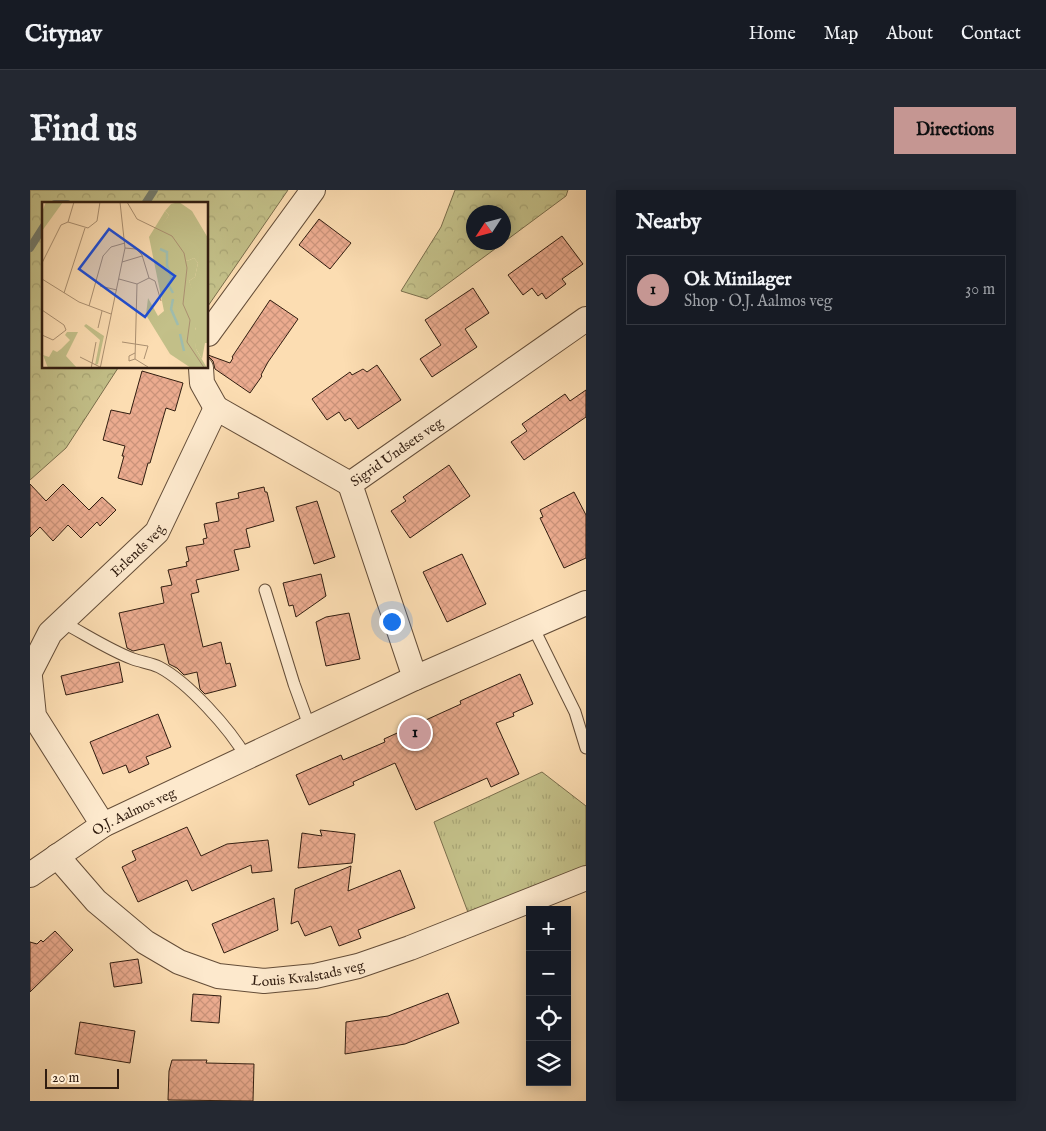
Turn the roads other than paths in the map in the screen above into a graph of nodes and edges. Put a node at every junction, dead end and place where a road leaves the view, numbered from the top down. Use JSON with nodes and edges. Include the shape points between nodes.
{"nodes":[{"id":1,"x":313,"y":190,"type":"edge"},
{"id":2,"x":586,"y":319,"type":"edge"},
{"id":3,"x":209,"y":333,"type":"edge"},
{"id":4,"x":201,"y":369,"type":"edge"},
{"id":5,"x":216,"y":408,"type":"junction"},
{"id":6,"x":350,"y":484,"type":"junction"},
{"id":7,"x":265,"y":590,"type":"dead end"},
{"id":8,"x":586,"y":603,"type":"edge"},
{"id":9,"x":62,"y":622,"type":"junction"},
{"id":10,"x":533,"y":627,"type":"junction"},
{"id":11,"x":30,"y":672,"type":"edge"},
{"id":12,"x":30,"y":677,"type":"edge"},
{"id":13,"x":415,"y":678,"type":"junction"},
{"id":14,"x":310,"y":728,"type":"junction"},
{"id":15,"x":586,"y":748,"type":"edge"},
{"id":16,"x":246,"y":757,"type":"junction"},
{"id":17,"x":103,"y":825,"type":"junction"},
{"id":18,"x":57,"y":856,"type":"junction"},
{"id":19,"x":30,"y":875,"type":"edge"},
{"id":20,"x":586,"y":878,"type":"edge"}],
"edges":[{"from":1,"to":3,"type":"street"},
{"from":2,"to":6,"type":"street","name":"Sigrid Undsets veg"},
{"from":4,"to":5,"type":"street","via":[[202,383]]},
{"from":5,"to":6,"type":"street"},
{"from":5,"to":9,"type":"street","name":"Erlends veg","via":[[157,532]]},
{"from":6,"to":13,"type":"street","name":"Sigrid Undsets veg"},
{"from":7,"to":14,"type":"lane"},
{"from":8,"to":10,"type":"street","name":"O.J. Aalmos veg"},
{"from":9,"to":11,"type":"street","name":"Erlends veg","via":[[50,633]]},
{"from":9,"to":16,"type":"lane","via":[[126,656],[170,674],[215,716]]},
{"from":10,"to":13,"type":"street","name":"O.J. Aalmos veg"},
{"from":10,"to":15,"type":"lane","via":[[575,712]]},
{"from":12,"to":17,"type":"street","via":[[34,716]]},
{"from":13,"to":14,"type":"street","name":"O.J. Aalmos veg"},
{"from":14,"to":16,"type":"street","name":"O.J. Aalmos veg"},
{"from":16,"to":17,"type":"street","name":"O.J. Aalmos veg"},
{"from":17,"to":18,"type":"street","name":"O.J. Aalmos veg"},
{"from":18,"to":19,"type":"street","name":"O.J. Aalmos veg"},
{"from":18,"to":20,"type":"street","name":"Louis Kvalstads veg","via":[[96,901],[145,942],[179,962],[218,976],[264,981],[315,976],[358,966]]}]}
